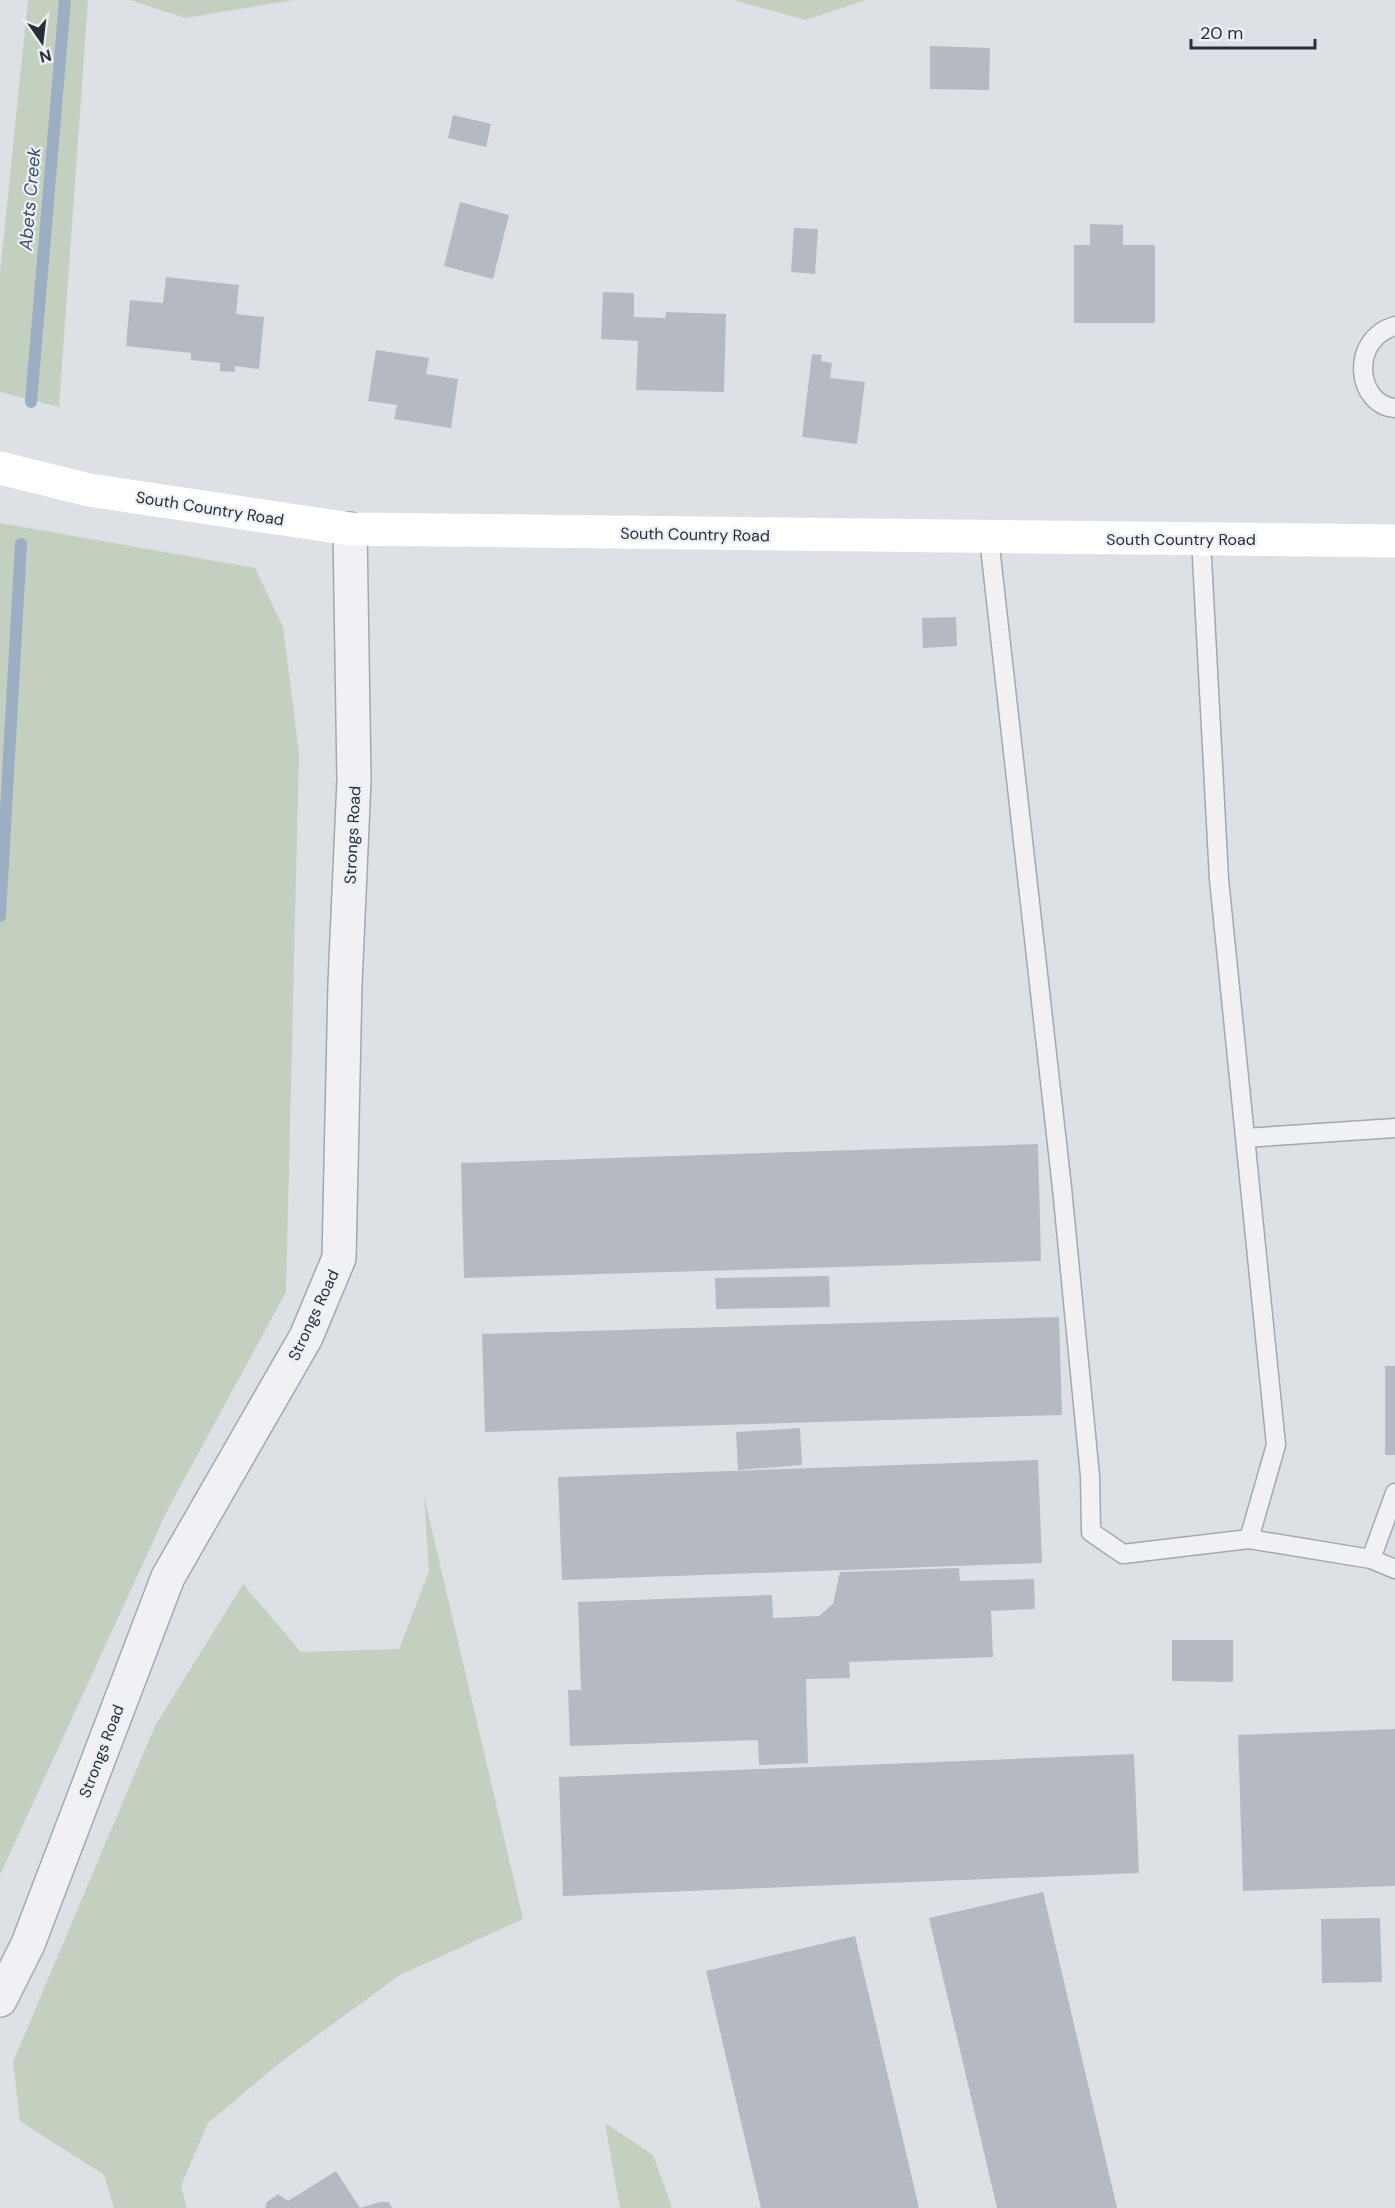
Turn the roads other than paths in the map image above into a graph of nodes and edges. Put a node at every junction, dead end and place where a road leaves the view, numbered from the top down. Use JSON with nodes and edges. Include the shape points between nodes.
{"nodes":[{"id":1,"x":1395,"y":326,"type":"edge"},
{"id":2,"x":1395,"y":408,"type":"edge"},
{"id":3,"x":0,"y":468,"type":"edge"},
{"id":4,"x":350,"y":529,"type":"junction"},
{"id":5,"x":989,"y":538,"type":"junction"},
{"id":6,"x":1201,"y":538,"type":"junction"},
{"id":7,"x":1395,"y":541,"type":"edge"},
{"id":8,"x":1395,"y":1128,"type":"edge"},
{"id":9,"x":1245,"y":1138,"type":"junction"},
{"id":10,"x":1395,"y":1493,"type":"edge"},
{"id":11,"x":1249,"y":1539,"type":"junction"},
{"id":12,"x":1371,"y":1559,"type":"junction"},
{"id":13,"x":1395,"y":1569,"type":"edge"},
{"id":14,"x":0,"y":2000,"type":"edge"}],
"edges":[{"from":1,"to":2,"type":"lane","via":[[1374,338],[1363,352],[1363,378],[1374,398]]},
{"from":3,"to":4,"type":"main road","name":"South Country Road","via":[[89,490]]},
{"from":4,"to":5,"type":"main road","name":"South Country Road"},
{"from":4,"to":14,"type":"street","name":"Strongs Road","via":[[354,780],[339,1258],[306,1337],[168,1577],[28,1944]]},
{"from":5,"to":6,"type":"main road","name":"South Country Road"},
{"from":5,"to":11,"type":"lane","via":[[1064,1199],[1090,1476],[1091,1532],[1123,1554]]},
{"from":6,"to":7,"type":"main road","name":"South Country Road"},
{"from":6,"to":9,"type":"lane","via":[[1219,879]]},
{"from":8,"to":9,"type":"lane"},
{"from":9,"to":11,"type":"lane","via":[[1276,1445]]},
{"from":10,"to":12,"type":"lane"},
{"from":11,"to":12,"type":"lane"},
{"from":12,"to":13,"type":"lane"}]}
